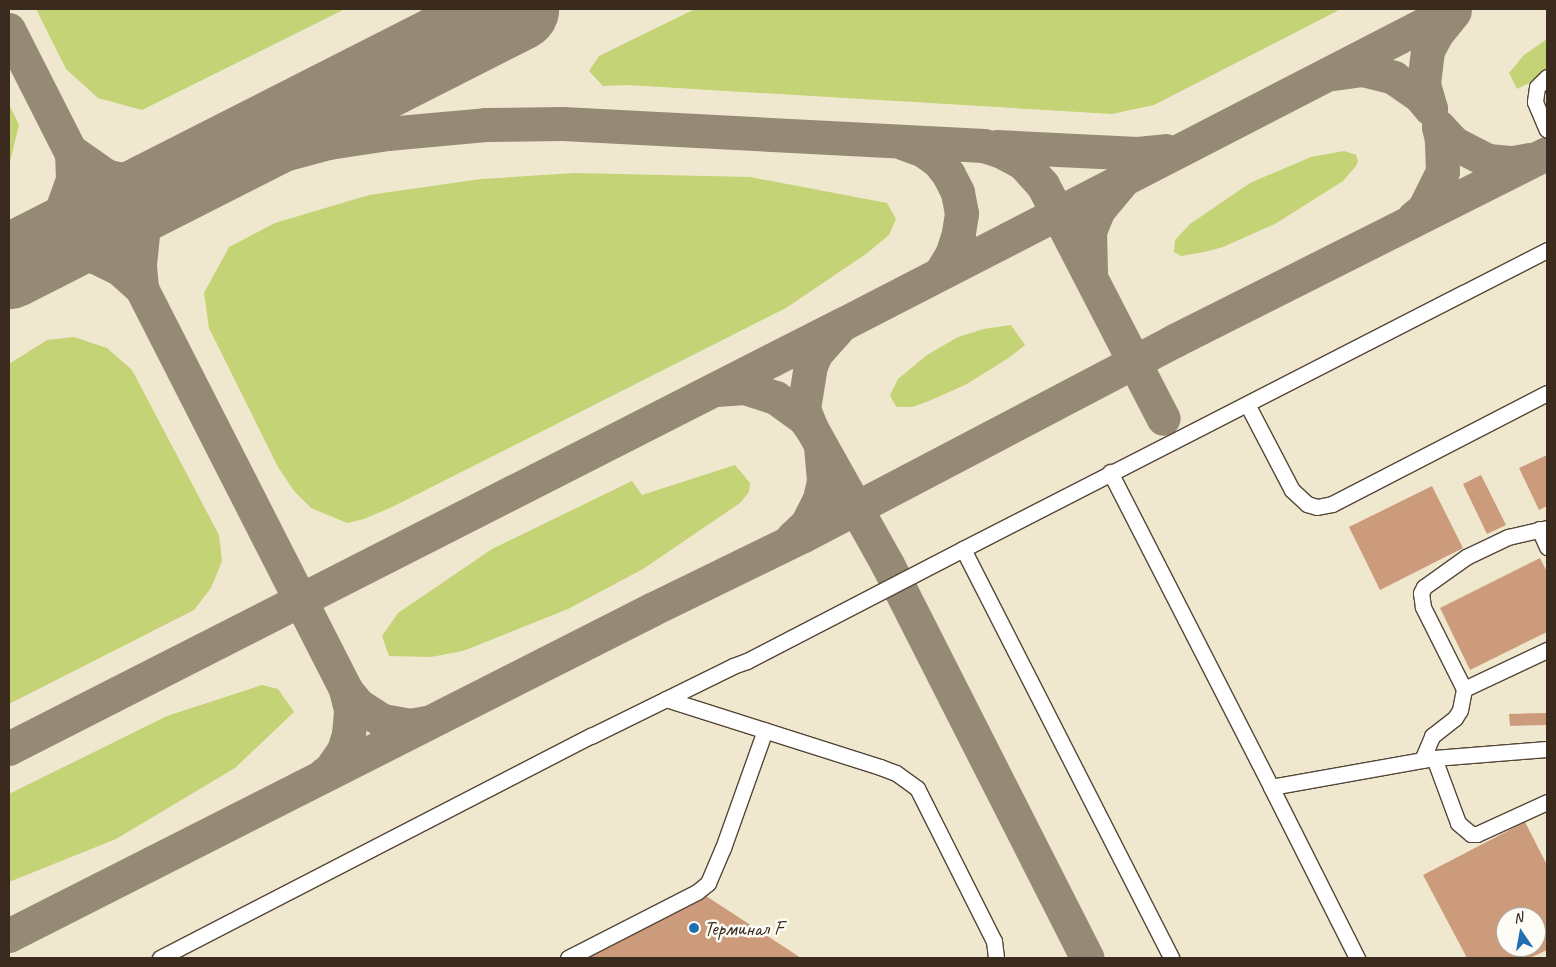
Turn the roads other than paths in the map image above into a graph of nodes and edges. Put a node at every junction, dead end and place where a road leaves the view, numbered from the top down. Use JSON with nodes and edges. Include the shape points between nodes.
{"nodes":[{"id":1,"x":1547,"y":77,"type":"edge"},
{"id":2,"x":1547,"y":130,"type":"edge"},
{"id":3,"x":1547,"y":250,"type":"edge"},
{"id":4,"x":1547,"y":393,"type":"edge"},
{"id":5,"x":1247,"y":404,"type":"junction"},
{"id":6,"x":1110,"y":472,"type":"junction"},
{"id":7,"x":1543,"y":529,"type":"edge"},
{"id":8,"x":1547,"y":547,"type":"edge"},
{"id":9,"x":963,"y":549,"type":"junction"},
{"id":10,"x":1547,"y":650,"type":"edge"},
{"id":11,"x":1464,"y":688,"type":"junction"},
{"id":12,"x":666,"y":699,"type":"junction"},
{"id":13,"x":765,"y":730,"type":"junction"},
{"id":14,"x":1547,"y":749,"type":"edge"},
{"id":15,"x":1428,"y":759,"type":"junction"},
{"id":16,"x":1271,"y":786,"type":"junction"},
{"id":17,"x":1547,"y":802,"type":"edge"},
{"id":18,"x":160,"y":958,"type":"edge"},
{"id":19,"x":568,"y":958,"type":"edge"},
{"id":20,"x":996,"y":958,"type":"edge"},
{"id":21,"x":1171,"y":958,"type":"edge"},
{"id":22,"x":1357,"y":958,"type":"edge"}],
"edges":[{"from":1,"to":2,"type":"lane","via":[[1537,87],[1534,102]]},
{"from":3,"to":5,"type":"lane"},
{"from":4,"to":5,"type":"lane","via":[[1332,504],[1317,507],[1307,504],[1292,490]]},
{"from":5,"to":6,"type":"lane"},
{"from":6,"to":9,"type":"lane"},
{"from":6,"to":16,"type":"lane"},
{"from":7,"to":8,"type":"lane"},
{"from":7,"to":11,"type":"lane","via":[[1508,537],[1466,557],[1424,587],[1421,593],[1423,607]]},
{"from":9,"to":12,"type":"lane","via":[[747,661]]},
{"from":9,"to":21,"type":"lane"},
{"from":10,"to":11,"type":"lane"},
{"from":11,"to":15,"type":"lane","via":[[1455,718],[1432,736]]},
{"from":12,"to":13,"type":"lane"},
{"from":12,"to":18,"type":"lane"},
{"from":13,"to":19,"type":"lane","via":[[708,884]]},
{"from":13,"to":20,"type":"lane","via":[[888,770],[917,788],[994,941]]},
{"from":14,"to":15,"type":"lane"},
{"from":15,"to":16,"type":"lane"},
{"from":15,"to":17,"type":"lane","via":[[1458,823],[1471,834]]},
{"from":16,"to":22,"type":"lane"}]}
